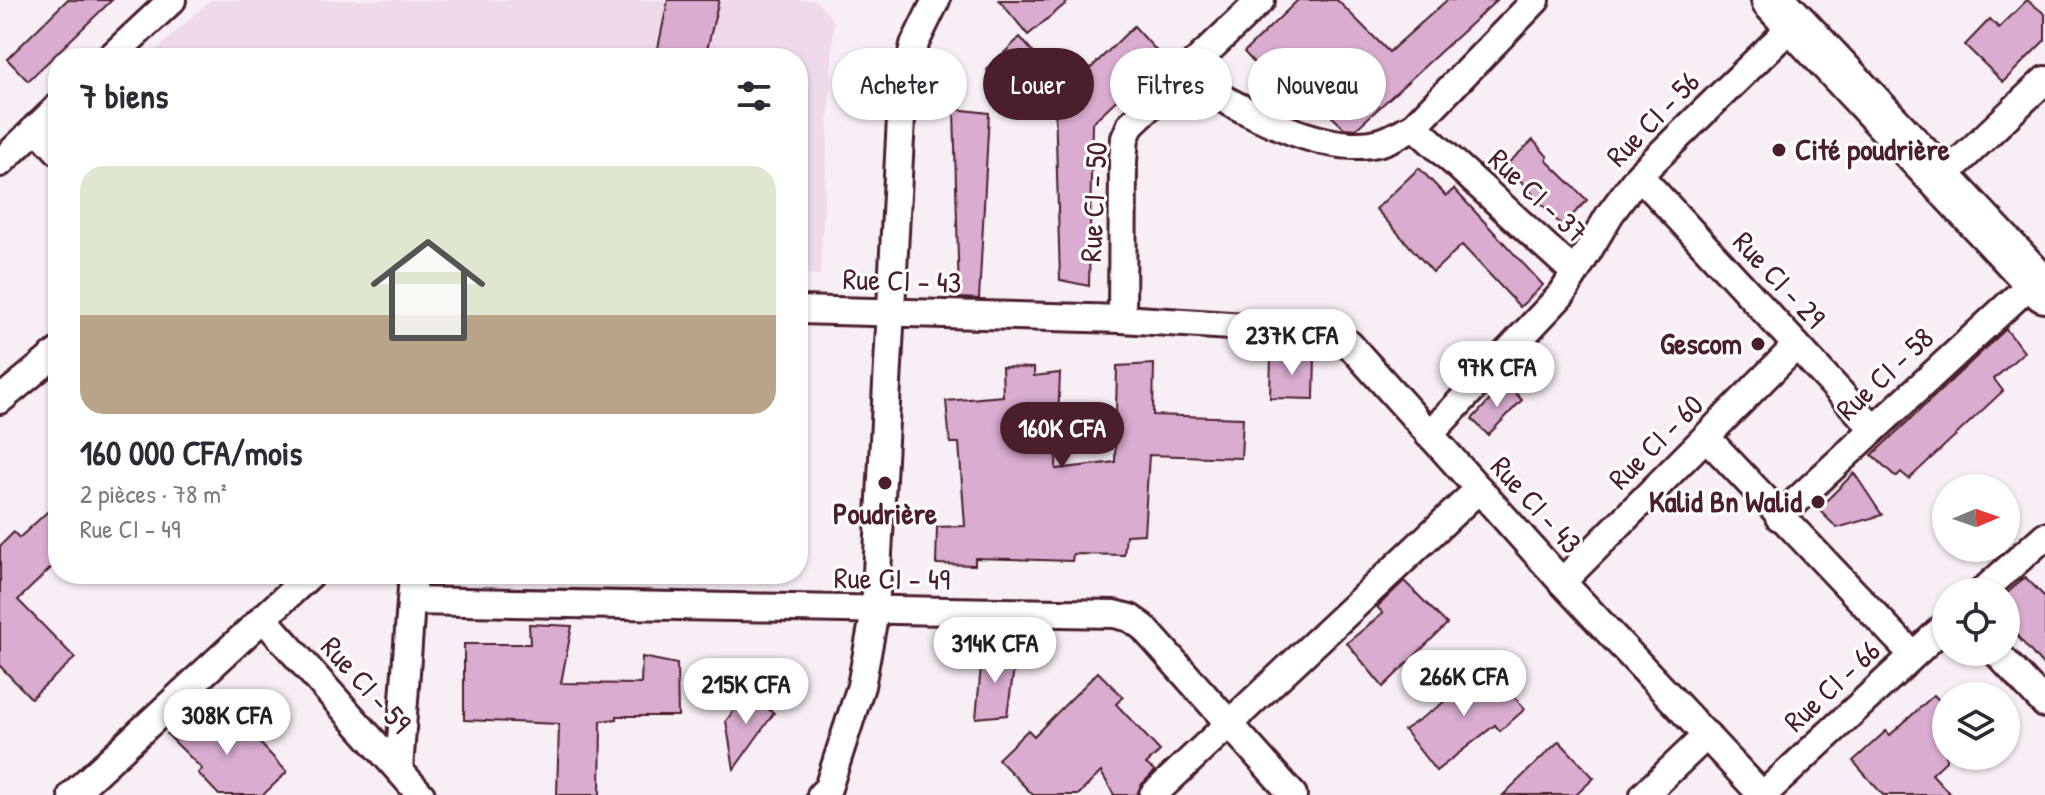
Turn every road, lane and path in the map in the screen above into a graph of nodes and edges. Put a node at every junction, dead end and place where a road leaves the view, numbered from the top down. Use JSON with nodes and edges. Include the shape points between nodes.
{"nodes":[{"id":1,"x":172,"y":0,"type":"edge"},
{"id":2,"x":936,"y":0,"type":"edge"},
{"id":3,"x":1261,"y":0,"type":"edge"},
{"id":4,"x":1536,"y":0,"type":"edge"},
{"id":5,"x":1784,"y":12,"type":"edge"},
{"id":6,"x":121,"y":48,"type":"edge"},
{"id":7,"x":1209,"y":48,"type":"edge"},
{"id":8,"x":2045,"y":80,"type":"edge"},
{"id":9,"x":1232,"y":104,"type":"edge"},
{"id":10,"x":48,"y":116,"type":"edge"},
{"id":11,"x":1135,"y":120,"type":"edge"},
{"id":12,"x":1414,"y":126,"type":"junction"},
{"id":13,"x":36,"y":127,"type":"junction"},
{"id":14,"x":48,"y":140,"type":"edge"},
{"id":15,"x":0,"y":163,"type":"edge"},
{"id":16,"x":1639,"y":175,"type":"junction"},
{"id":17,"x":1942,"y":178,"type":"junction"},
{"id":18,"x":1569,"y":284,"type":"junction"},
{"id":19,"x":2040,"y":285,"type":"edge"},
{"id":20,"x":808,"y":310,"type":"edge"},
{"id":21,"x":891,"y":313,"type":"junction"},
{"id":22,"x":1122,"y":319,"type":"junction"},
{"id":23,"x":1796,"y":346,"type":"junction"},
{"id":24,"x":48,"y":360,"type":"edge"},
{"id":25,"x":0,"y":400,"type":"edge"},
{"id":26,"x":1873,"y":428,"type":"junction"},
{"id":27,"x":1429,"y":435,"type":"junction"},
{"id":28,"x":1706,"y":437,"type":"junction"},
{"id":29,"x":1479,"y":489,"type":"junction"},
{"id":30,"x":1779,"y":517,"type":"junction"},
{"id":31,"x":2045,"y":536,"type":"edge"},
{"id":32,"x":1998,"y":578,"type":"edge"},
{"id":33,"x":1562,"y":582,"type":"junction"},
{"id":34,"x":300,"y":584,"type":"edge"},
{"id":35,"x":412,"y":584,"type":"edge"},
{"id":36,"x":411,"y":601,"type":"junction"},
{"id":37,"x":875,"y":611,"type":"junction"},
{"id":38,"x":263,"y":618,"type":"junction"},
{"id":39,"x":1932,"y":637,"type":"edge"},
{"id":40,"x":1912,"y":654,"type":"junction"},
{"id":41,"x":2009,"y":666,"type":"edge"},
{"id":42,"x":2045,"y":704,"type":"edge"},
{"id":43,"x":1228,"y":724,"type":"junction"},
{"id":44,"x":1707,"y":735,"type":"junction"},
{"id":45,"x":399,"y":770,"type":"junction"},
{"id":46,"x":828,"y":793,"type":"edge"},
{"id":47,"x":72,"y":795,"type":"edge"},
{"id":48,"x":421,"y":795,"type":"edge"},
{"id":49,"x":1153,"y":795,"type":"edge"},
{"id":50,"x":1293,"y":795,"type":"edge"},
{"id":51,"x":1644,"y":795,"type":"edge"},
{"id":52,"x":1762,"y":795,"type":"edge"}],
"edges":[{"from":1,"to":6,"type":"street"},
{"from":2,"to":21,"type":"street","via":[[914,45],[902,100]]},
{"from":3,"to":7,"type":"street","name":"Rue CI - 50"},
{"from":4,"to":12,"type":"street"},
{"from":5,"to":16,"type":"street","name":"Rue CI - 56"},
{"from":5,"to":17,"type":"main road"},
{"from":8,"to":17,"type":"street"},
{"from":9,"to":12,"type":"street","via":[[1264,121],[1352,145],[1381,142]]},
{"from":10,"to":13,"type":"street"},
{"from":11,"to":22,"type":"street","name":"Rue CI - 50","via":[[1125,138]]},
{"from":12,"to":18,"type":"street","name":"Rue CI - 37"},
{"from":13,"to":14,"type":"street"},
{"from":13,"to":15,"type":"street"},
{"from":16,"to":18,"type":"street","name":"Rue CI - 56"},
{"from":16,"to":23,"type":"street","name":"Rue CI - 29"},
{"from":17,"to":19,"type":"main road"},
{"from":18,"to":27,"type":"street","name":"Rue CI - 56"},
{"from":19,"to":26,"type":"street","name":"Rue CI - 58"},
{"from":20,"to":21,"type":"street","name":"Rue CI - 43"},
{"from":21,"to":22,"type":"street","name":"Rue CI - 43"},
{"from":21,"to":37,"type":"street"},
{"from":22,"to":27,"type":"street","name":"Rue CI - 43","via":[[1338,336]]},
{"from":23,"to":26,"type":"street","name":"Rue CI - 29"},
{"from":23,"to":28,"type":"street","name":"Rue CI - 60"},
{"from":24,"to":25,"type":"street"},
{"from":26,"to":30,"type":"street","name":"Rue CI - 58"},
{"from":27,"to":29,"type":"street","name":"Rue CI - 43"},
{"from":28,"to":30,"type":"street"},
{"from":28,"to":33,"type":"street","name":"Rue CI - 60"},
{"from":29,"to":33,"type":"street","name":"Rue CI - 43"},
{"from":29,"to":43,"type":"street"},
{"from":30,"to":40,"type":"street"},
{"from":31,"to":32,"type":"street"},
{"from":33,"to":44,"type":"street","name":"Rue CI - 43"},
{"from":34,"to":38,"type":"street"},
{"from":35,"to":36,"type":"street"},
{"from":36,"to":37,"type":"street","name":"Rue CI - 49"},
{"from":36,"to":45,"type":"street"},
{"from":37,"to":43,"type":"street","name":"Rue CI - 49","via":[[1130,618]]},
{"from":37,"to":46,"type":"street","via":[[861,686]]},
{"from":38,"to":45,"type":"street","name":"Rue CI - 59"},
{"from":38,"to":47,"type":"street"},
{"from":39,"to":40,"type":"street","name":"Rue CI - 66"},
{"from":40,"to":52,"type":"street","name":"Rue CI - 66"},
{"from":41,"to":42,"type":"street"},
{"from":43,"to":49,"type":"street"},
{"from":43,"to":50,"type":"street","name":"Rue CI - 49"},
{"from":44,"to":51,"type":"street"},
{"from":44,"to":52,"type":"street","name":"Rue CI - 43"},
{"from":45,"to":48,"type":"street","name":"Rue CI - 59"}]}
